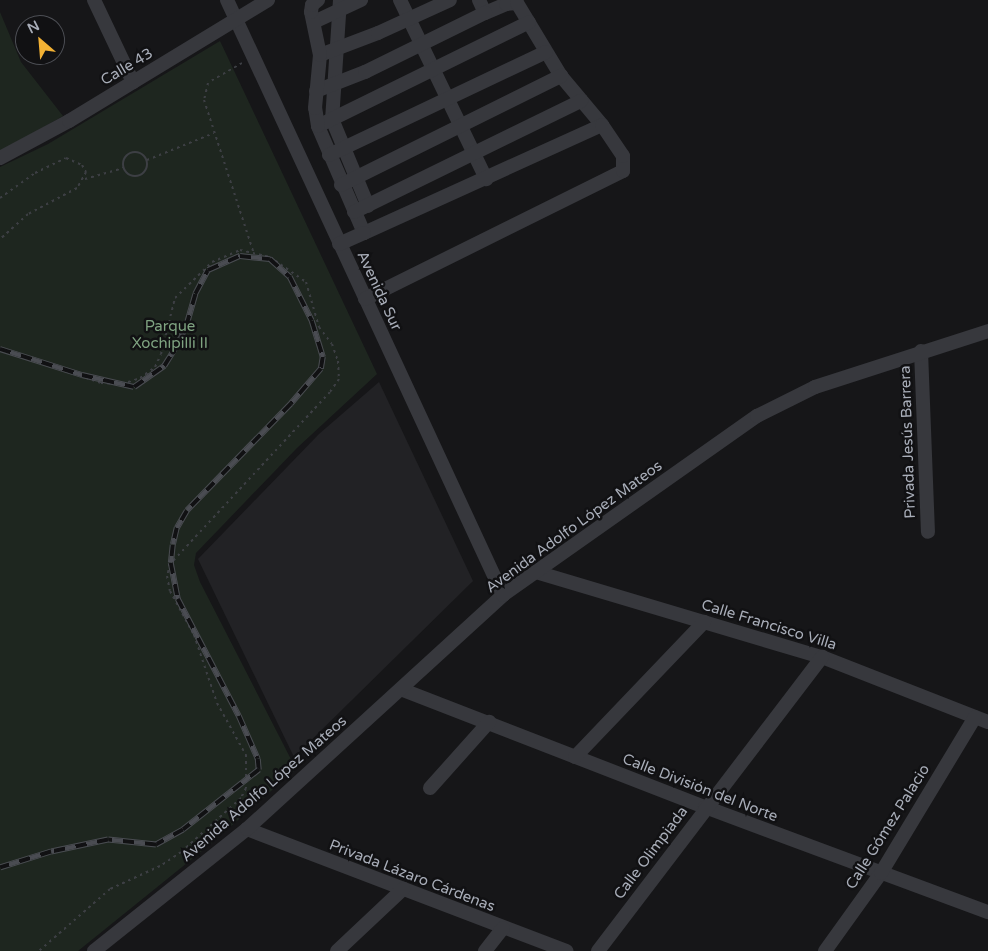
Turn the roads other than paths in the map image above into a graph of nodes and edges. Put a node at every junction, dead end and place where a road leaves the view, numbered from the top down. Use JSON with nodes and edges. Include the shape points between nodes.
{"nodes":[{"id":1,"x":94,"y":0,"type":"edge"},
{"id":2,"x":227,"y":0,"type":"edge"},
{"id":3,"x":268,"y":0,"type":"edge"},
{"id":4,"x":318,"y":0,"type":"edge"},
{"id":5,"x":361,"y":0,"type":"edge"},
{"id":6,"x":400,"y":0,"type":"edge"},
{"id":7,"x":450,"y":0,"type":"edge"},
{"id":8,"x":479,"y":0,"type":"edge"},
{"id":9,"x":340,"y":5,"type":"edge"},
{"id":10,"x":485,"y":14,"type":"junction"},
{"id":11,"x":408,"y":19,"type":"junction"},
{"id":12,"x":235,"y":20,"type":"junction"},
{"id":13,"x":314,"y":22,"type":"junction"},
{"id":14,"x":529,"y":22,"type":"junction"},
{"id":15,"x":421,"y":46,"type":"junction"},
{"id":16,"x":339,"y":48,"type":"junction"},
{"id":17,"x":546,"y":52,"type":"junction"},
{"id":18,"x":320,"y":55,"type":"junction"},
{"id":19,"x":433,"y":70,"type":"junction"},
{"id":20,"x":561,"y":76,"type":"junction"},
{"id":21,"x":133,"y":82,"type":"junction"},
{"id":22,"x":334,"y":84,"type":"junction"},
{"id":23,"x":316,"y":91,"type":"junction"},
{"id":24,"x":447,"y":100,"type":"junction"},
{"id":25,"x":581,"y":101,"type":"junction"},
{"id":26,"x":332,"y":119,"type":"junction"},
{"id":27,"x":602,"y":125,"type":"junction"},
{"id":28,"x":318,"y":126,"type":"junction"},
{"id":29,"x":460,"y":126,"type":"junction"},
{"id":30,"x":342,"y":149,"type":"junction"},
{"id":31,"x":474,"y":154,"type":"junction"},
{"id":32,"x":328,"y":155,"type":"junction"},
{"id":33,"x":0,"y":158,"type":"edge"},
{"id":34,"x":355,"y":178,"type":"junction"},
{"id":35,"x":486,"y":179,"type":"junction"},
{"id":36,"x":341,"y":185,"type":"junction"},
{"id":37,"x":368,"y":206,"type":"junction"},
{"id":38,"x":354,"y":212,"type":"junction"},
{"id":39,"x":364,"y":233,"type":"junction"},
{"id":40,"x":339,"y":244,"type":"junction"},
{"id":41,"x":365,"y":299,"type":"junction"},
{"id":42,"x":988,"y":331,"type":"edge"},
{"id":43,"x":921,"y":351,"type":"junction"},
{"id":44,"x":928,"y":532,"type":"dead end"},
{"id":45,"x":536,"y":572,"type":"junction"},
{"id":46,"x":503,"y":595,"type":"junction"},
{"id":47,"x":704,"y":622,"type":"junction"},
{"id":48,"x":822,"y":657,"type":"junction"},
{"id":49,"x":403,"y":690,"type":"junction"},
{"id":50,"x":982,"y":720,"type":"edge"},
{"id":51,"x":489,"y":722,"type":"junction"},
{"id":52,"x":575,"y":757,"type":"junction"},
{"id":53,"x":430,"y":788,"type":"dead end"},
{"id":54,"x":705,"y":807,"type":"junction"},
{"id":55,"x":247,"y":829,"type":"junction"},
{"id":56,"x":881,"y":873,"type":"junction"},
{"id":57,"x":403,"y":889,"type":"junction"},
{"id":58,"x":988,"y":912,"type":"edge"},
{"id":59,"x":503,"y":928,"type":"junction"},
{"id":60,"x":94,"y":951,"type":"edge"},
{"id":61,"x":337,"y":951,"type":"edge"},
{"id":62,"x":485,"y":951,"type":"edge"},
{"id":63,"x":566,"y":951,"type":"edge"},
{"id":64,"x":598,"y":951,"type":"edge"},
{"id":65,"x":825,"y":951,"type":"edge"}],
"edges":[{"from":1,"to":21,"type":"street"},
{"from":2,"to":12,"type":"street","name":"Avenida Sur"},
{"from":3,"to":12,"type":"street","name":"Calle 43"},
{"from":4,"to":13,"type":"street","via":[[312,5]]},
{"from":5,"to":9,"type":"street"},
{"from":6,"to":11,"type":"street"},
{"from":7,"to":11,"type":"street"},
{"from":8,"to":10,"type":"street"},
{"from":9,"to":13,"type":"street"},
{"from":9,"to":16,"type":"street"},
{"from":10,"to":14,"type":"street","via":[[513,1],[521,7]]},
{"from":10,"to":15,"type":"street"},
{"from":11,"to":15,"type":"street"},
{"from":11,"to":16,"type":"street"},
{"from":12,"to":21,"type":"street","name":"Calle 43"},
{"from":12,"to":40,"type":"street","name":"Avenida Sur"},
{"from":13,"to":18,"type":"street"},
{"from":14,"to":17,"type":"street"},
{"from":14,"to":19,"type":"street"},
{"from":15,"to":19,"type":"street"},
{"from":15,"to":22,"type":"street"},
{"from":16,"to":18,"type":"street"},
{"from":16,"to":22,"type":"street"},
{"from":17,"to":20,"type":"street"},
{"from":17,"to":24,"type":"street"},
{"from":18,"to":23,"type":"street"},
{"from":19,"to":24,"type":"street"},
{"from":19,"to":26,"type":"street"},
{"from":20,"to":25,"type":"street"},
{"from":20,"to":29,"type":"street"},
{"from":21,"to":33,"type":"street","name":"Calle 43","via":[[69,122]]},
{"from":22,"to":23,"type":"street"},
{"from":22,"to":26,"type":"street"},
{"from":23,"to":28,"type":"street"},
{"from":24,"to":29,"type":"street"},
{"from":24,"to":30,"type":"street"},
{"from":25,"to":27,"type":"street"},
{"from":25,"to":31,"type":"street"},
{"from":26,"to":28,"type":"street"},
{"from":26,"to":30,"type":"street"},
{"from":27,"to":35,"type":"street"},
{"from":27,"to":41,"type":"street","via":[[623,156],[623,171]]},
{"from":28,"to":32,"type":"street"},
{"from":29,"to":31,"type":"street"},
{"from":29,"to":34,"type":"street"},
{"from":30,"to":32,"type":"street"},
{"from":30,"to":34,"type":"street"},
{"from":31,"to":35,"type":"street"},
{"from":31,"to":37,"type":"street"},
{"from":32,"to":36,"type":"street"},
{"from":34,"to":36,"type":"street"},
{"from":34,"to":37,"type":"street"},
{"from":35,"to":39,"type":"street"},
{"from":36,"to":38,"type":"street"},
{"from":37,"to":38,"type":"street"},
{"from":38,"to":39,"type":"street"},
{"from":39,"to":40,"type":"street"},
{"from":40,"to":41,"type":"street","name":"Avenida Sur"},
{"from":41,"to":46,"type":"street","name":"Avenida Sur"},
{"from":42,"to":43,"type":"street","name":"Avenida Adolfo López Mateos"},
{"from":43,"to":44,"type":"street","name":"Privada Jesús Barrera"},
{"from":43,"to":45,"type":"street","name":"Avenida Adolfo López Mateos","via":[[815,387],[757,416]]},
{"from":45,"to":46,"type":"street","name":"Avenida Adolfo López Mateos"},
{"from":45,"to":47,"type":"street","name":"Calle Francisco Villa"},
{"from":46,"to":49,"type":"street","name":"Avenida Adolfo López Mateos"},
{"from":47,"to":48,"type":"street","name":"Calle Francisco Villa"},
{"from":47,"to":52,"type":"street"},
{"from":48,"to":50,"type":"street","name":"Calle Francisco Villa"},
{"from":48,"to":54,"type":"street","name":"Calle Olimpiada"},
{"from":49,"to":51,"type":"street","name":"Calle División del Norte"},
{"from":49,"to":55,"type":"street","name":"Avenida Adolfo López Mateos"},
{"from":50,"to":56,"type":"street","name":"Calle Gómez Palacio"},
{"from":51,"to":52,"type":"street","name":"Calle División del Norte"},
{"from":51,"to":53,"type":"street"},
{"from":52,"to":54,"type":"street","name":"Calle División del Norte"},
{"from":54,"to":56,"type":"street","name":"Calle División del Norte"},
{"from":54,"to":64,"type":"street","name":"Calle Olimpiada"},
{"from":55,"to":57,"type":"street","name":"Privada Lázaro Cárdenas"},
{"from":55,"to":60,"type":"street","name":"Avenida Adolfo López Mateos"},
{"from":56,"to":58,"type":"street","name":"Calle División del Norte"},
{"from":56,"to":65,"type":"street","name":"Calle Gómez Palacio"},
{"from":57,"to":59,"type":"street","name":"Privada Lázaro Cárdenas"},
{"from":57,"to":61,"type":"street"},
{"from":59,"to":62,"type":"street"},
{"from":59,"to":63,"type":"street","name":"Privada Lázaro Cárdenas"}]}
